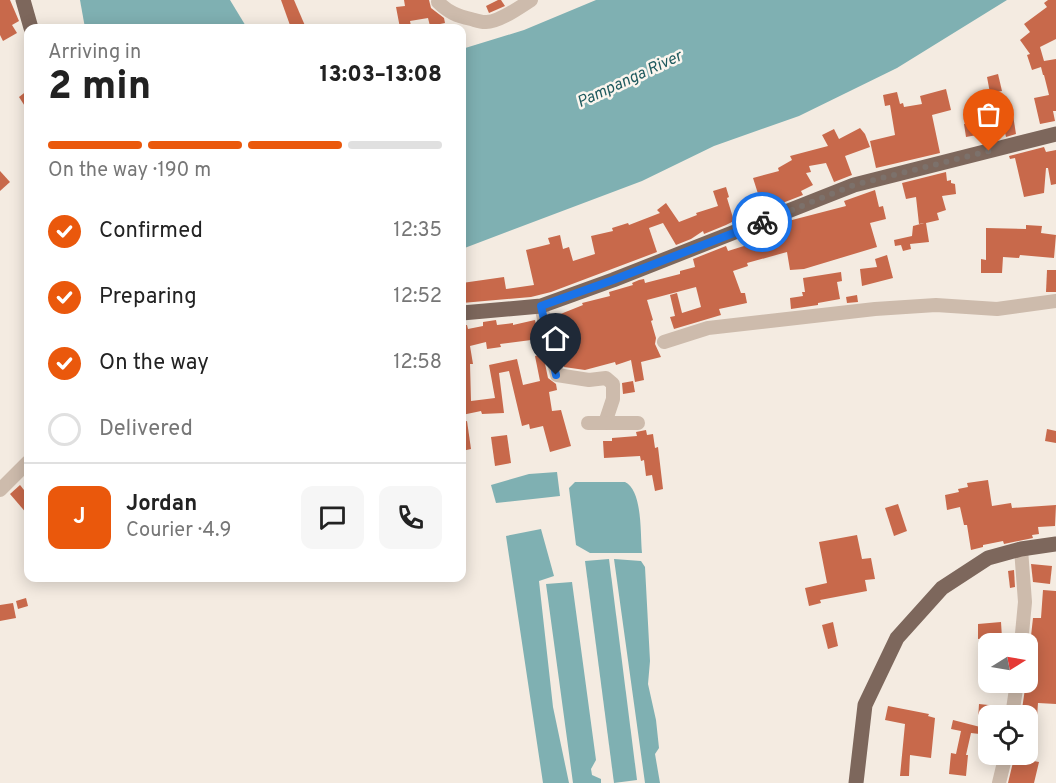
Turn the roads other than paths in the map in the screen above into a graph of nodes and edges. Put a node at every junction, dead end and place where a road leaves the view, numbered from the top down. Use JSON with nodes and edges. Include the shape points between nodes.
{"nodes":[{"id":1,"x":23,"y":0,"type":"edge"},
{"id":2,"x":531,"y":0,"type":"edge"},
{"id":3,"x":438,"y":2,"type":"dead end"},
{"id":4,"x":30,"y":24,"type":"edge"},
{"id":5,"x":1056,"y":134,"type":"edge"},
{"id":6,"x":1056,"y":301,"type":"edge"},
{"id":7,"x":541,"y":306,"type":"junction"},
{"id":8,"x":466,"y":313,"type":"edge"},
{"id":9,"x":664,"y":342,"type":"dead end"},
{"id":10,"x":588,"y":423,"type":"dead end"},
{"id":11,"x":605,"y":423,"type":"junction"},
{"id":12,"x":638,"y":423,"type":"dead end"},
{"id":13,"x":24,"y":466,"type":"edge"},
{"id":14,"x":0,"y":490,"type":"edge"},
{"id":15,"x":1056,"y":544,"type":"edge"},
{"id":16,"x":1021,"y":549,"type":"junction"},
{"id":17,"x":1022,"y":633,"type":"edge"},
{"id":18,"x":1003,"y":765,"type":"edge"},
{"id":19,"x":856,"y":783,"type":"edge"},
{"id":20,"x":999,"y":783,"type":"edge"}],
"edges":[{"from":1,"to":4,"type":"main road"},
{"from":2,"to":3,"type":"street","via":[[486,22],[456,15]]},
{"from":5,"to":7,"type":"main road","via":[[854,185]]},
{"from":6,"to":9,"type":"street","via":[[997,309],[936,305],[875,309],[708,328]]},
{"from":7,"to":8,"type":"main road"},
{"from":7,"to":11,"type":"street","via":[[556,375],[588,380],[606,378],[613,384],[613,399]]},
{"from":10,"to":11,"type":"street"},
{"from":11,"to":12,"type":"street"},
{"from":13,"to":14,"type":"street"},
{"from":15,"to":16,"type":"main road"},
{"from":16,"to":17,"type":"street","via":[[1025,602]]},
{"from":16,"to":19,"type":"main road","via":[[988,558],[942,588],[897,638],[865,705]]},
{"from":18,"to":20,"type":"street"}]}
